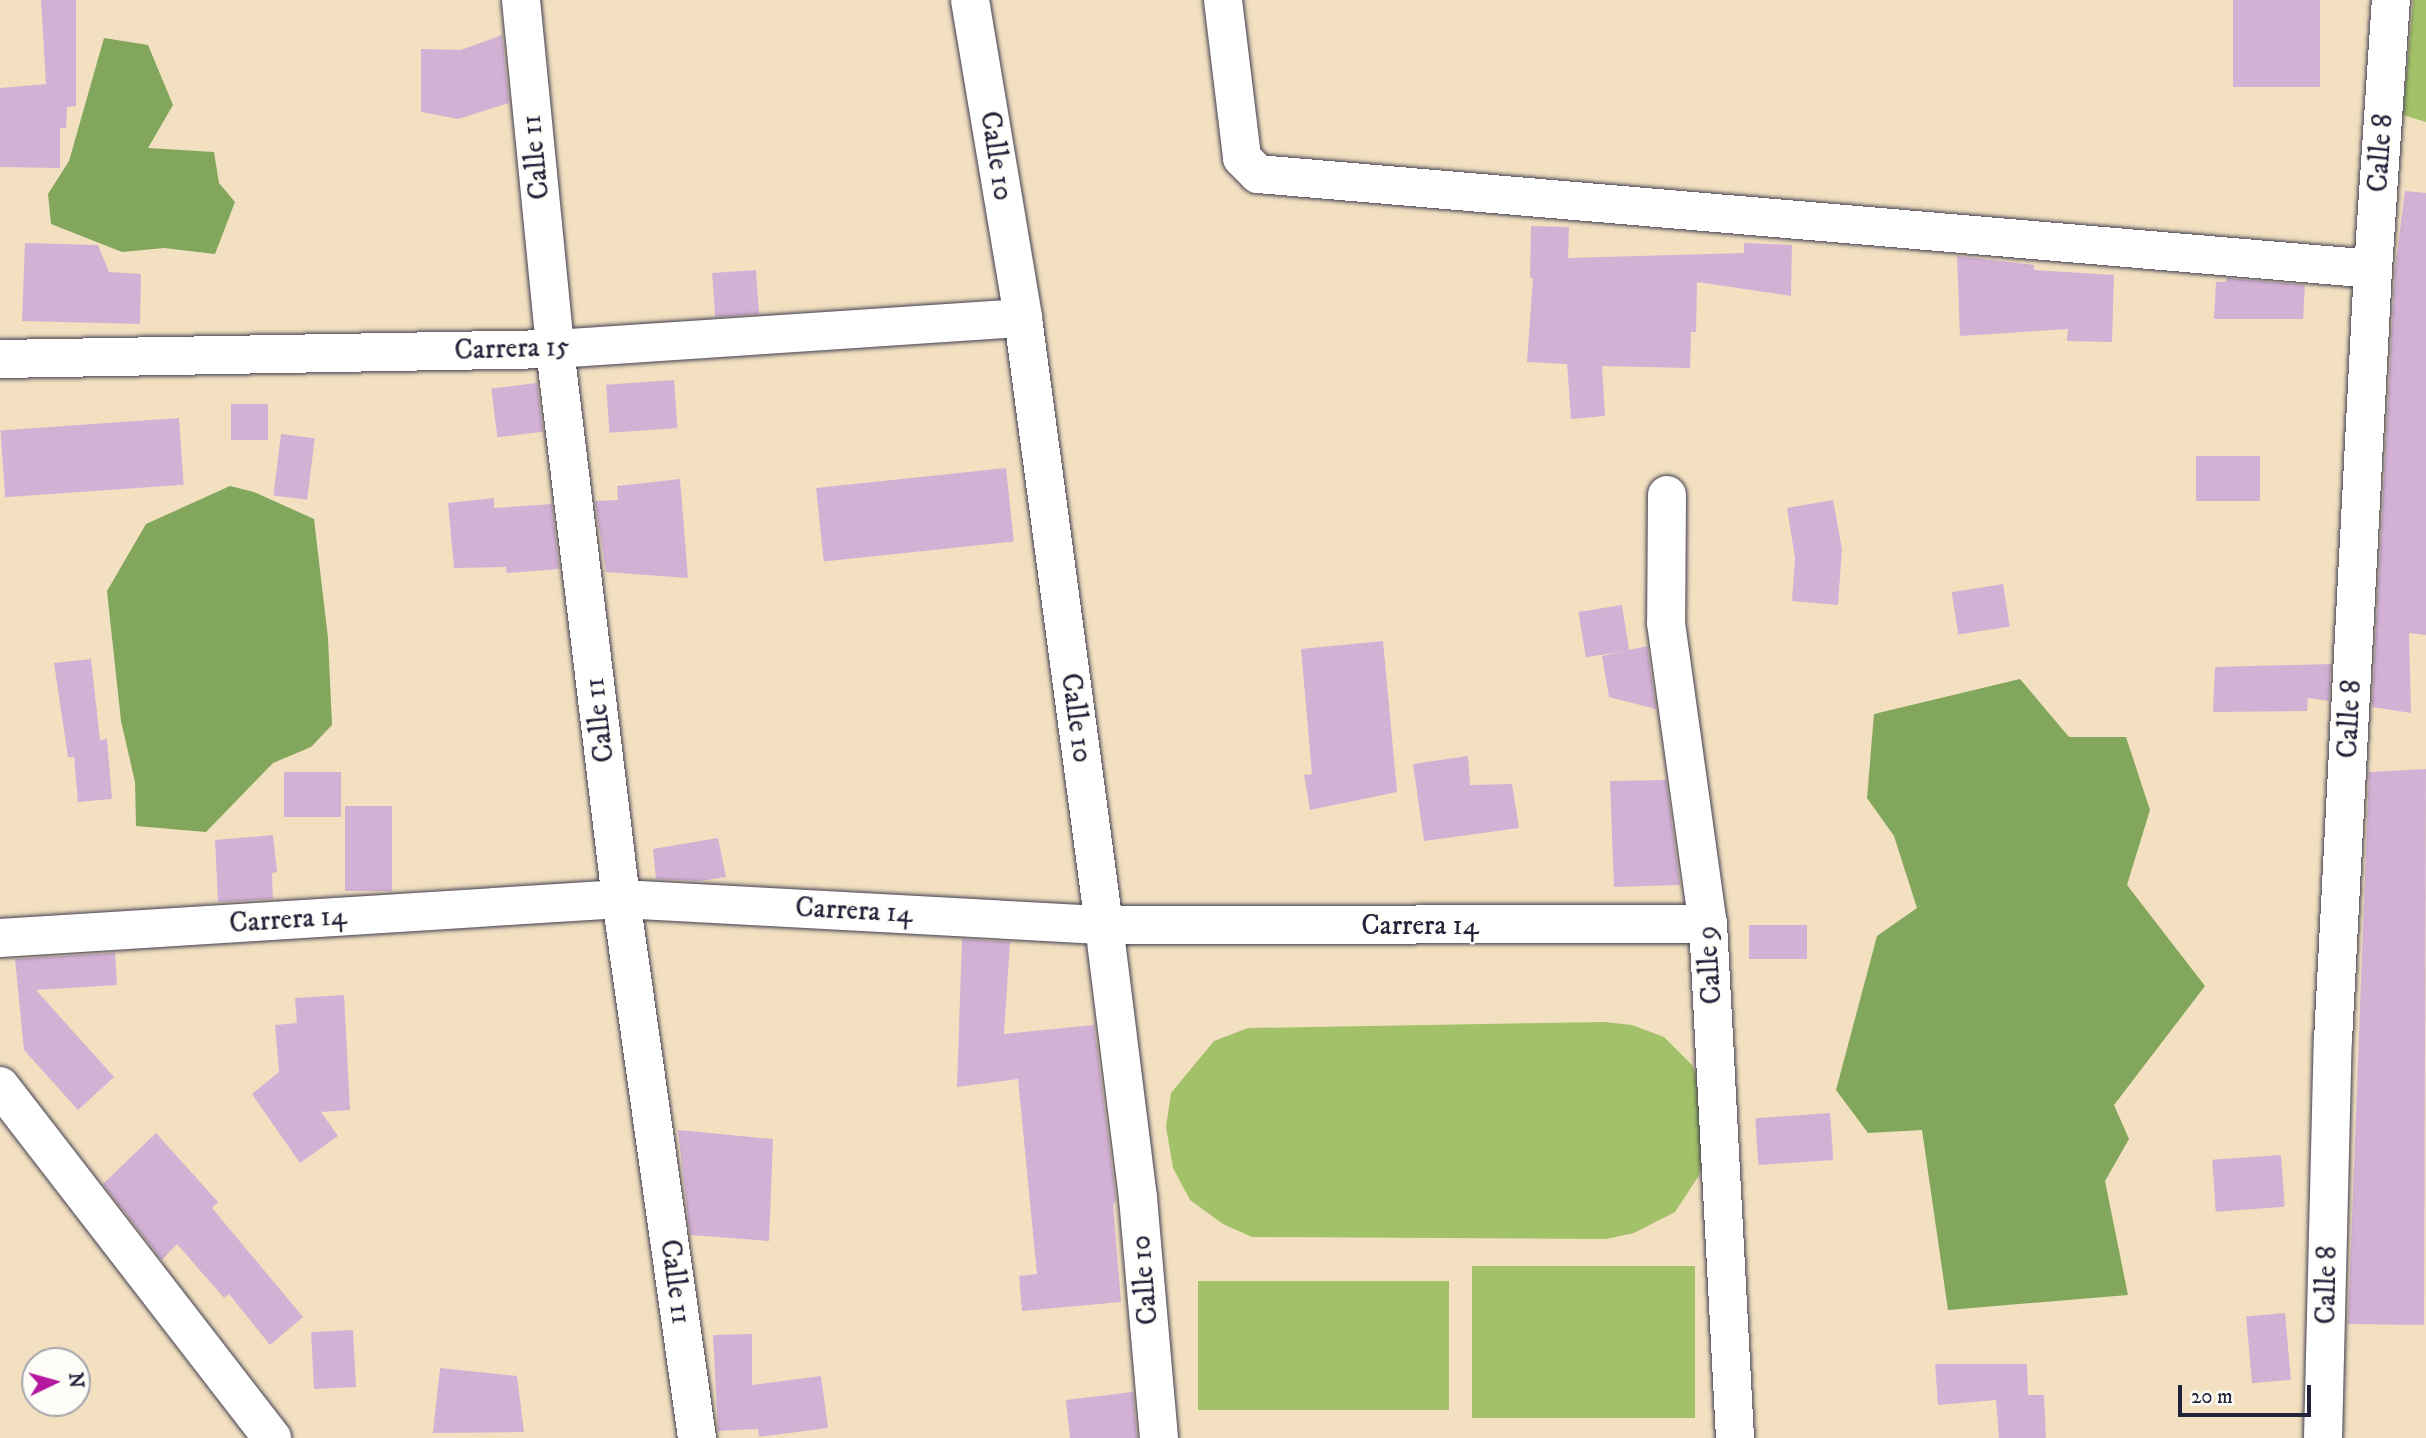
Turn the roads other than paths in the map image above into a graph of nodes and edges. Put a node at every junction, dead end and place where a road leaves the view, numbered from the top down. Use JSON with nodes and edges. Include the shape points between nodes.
{"nodes":[{"id":1,"x":521,"y":0,"type":"edge"},
{"id":2,"x":970,"y":0,"type":"edge"},
{"id":3,"x":1223,"y":0,"type":"edge"},
{"id":4,"x":2391,"y":0,"type":"edge"},
{"id":5,"x":2373,"y":269,"type":"junction"},
{"id":6,"x":1023,"y":318,"type":"junction"},
{"id":7,"x":555,"y":349,"type":"junction"},
{"id":8,"x":0,"y":359,"type":"edge"},
{"id":9,"x":1667,"y":495,"type":"dead end"},
{"id":10,"x":621,"y":899,"type":"junction"},
{"id":11,"x":1708,"y":924,"type":"junction"},
{"id":12,"x":1104,"y":925,"type":"junction"},
{"id":13,"x":0,"y":938,"type":"edge"},
{"id":14,"x":0,"y":1086,"type":"edge"},
{"id":15,"x":272,"y":1438,"type":"edge"},
{"id":16,"x":697,"y":1438,"type":"edge"},
{"id":17,"x":1160,"y":1438,"type":"edge"},
{"id":18,"x":1735,"y":1438,"type":"edge"},
{"id":19,"x":2323,"y":1438,"type":"edge"}],
"edges":[{"from":1,"to":7,"type":"street","name":"Calle 11"},
{"from":2,"to":6,"type":"street","name":"Calle 10"},
{"from":3,"to":5,"type":"street","via":[[1242,158],[1258,174]]},
{"from":4,"to":5,"type":"street","name":"Calle 8"},
{"from":5,"to":19,"type":"street","name":"Calle 8","via":[[2333,1040]]},
{"from":6,"to":7,"type":"street","name":"Carrera 15"},
{"from":6,"to":12,"type":"street","name":"Calle 10"},
{"from":7,"to":8,"type":"street","name":"Carrera 15"},
{"from":7,"to":10,"type":"street","name":"Calle 11"},
{"from":9,"to":11,"type":"street","name":"Calle 9","via":[[1667,623]]},
{"from":10,"to":12,"type":"street","name":"Carrera 14"},
{"from":10,"to":13,"type":"street","name":"Carrera 14"},
{"from":10,"to":16,"type":"street","name":"Calle 11"},
{"from":11,"to":12,"type":"street","name":"Carrera 14"},
{"from":11,"to":18,"type":"street","name":"Calle 9"},
{"from":12,"to":17,"type":"street","name":"Calle 10","via":[[1138,1198]]},
{"from":14,"to":15,"type":"street"}]}
